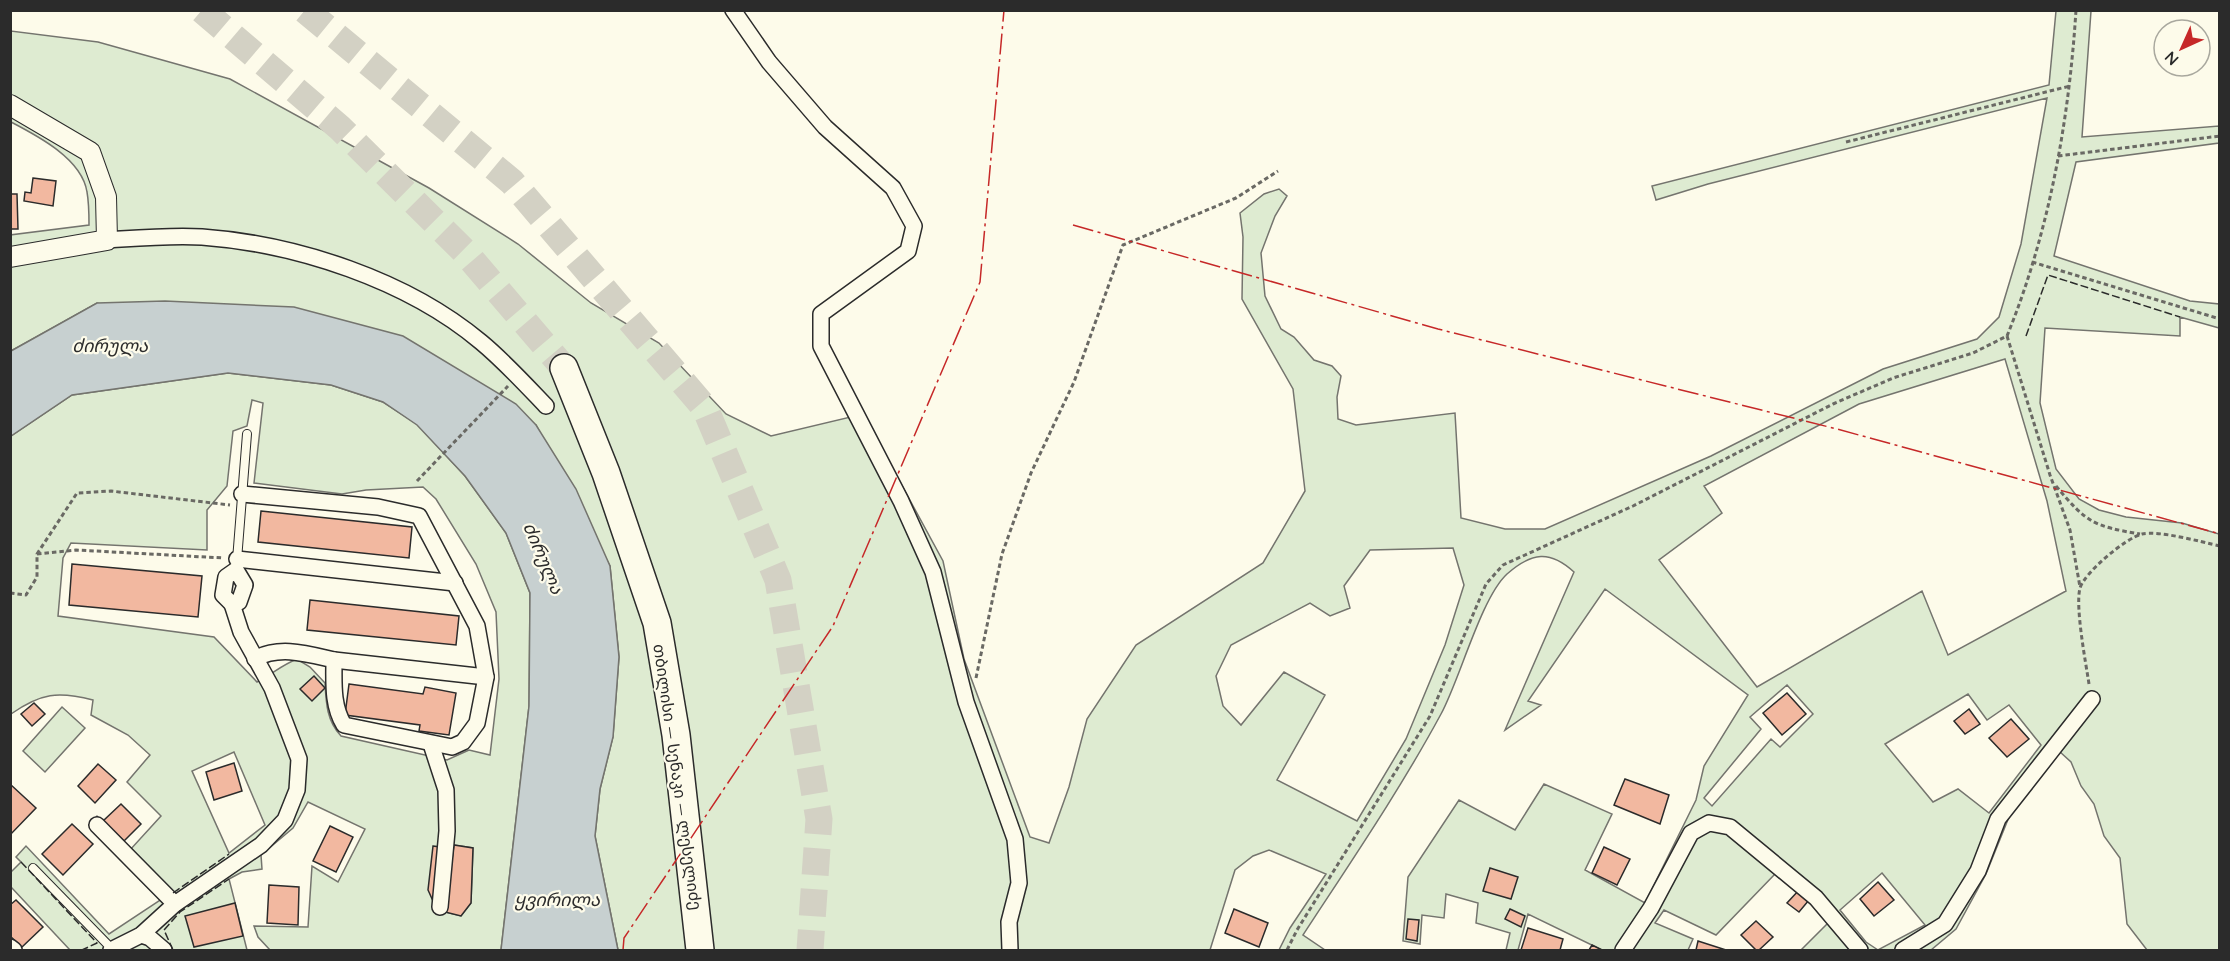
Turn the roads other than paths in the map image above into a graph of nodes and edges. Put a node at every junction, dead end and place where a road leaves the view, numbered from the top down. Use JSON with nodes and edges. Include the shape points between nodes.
{"nodes":[{"id":1,"x":733,"y":10,"type":"edge"},
{"id":2,"x":10,"y":105,"type":"edge"},
{"id":3,"x":107,"y":240,"type":"junction"},
{"id":4,"x":10,"y":257,"type":"edge"},
{"id":5,"x":564,"y":368,"type":"tunnel mouth"},
{"id":6,"x":546,"y":406,"type":"dead end"},
{"id":7,"x":247,"y":434,"type":"dead end"},
{"id":8,"x":241,"y":500,"type":"junction"},
{"id":9,"x":237,"y":565,"type":"junction"},
{"id":10,"x":455,"y":583,"type":"junction"},
{"id":11,"x":255,"y":659,"type":"junction"},
{"id":12,"x":334,"y":660,"type":"junction"},
{"id":13,"x":486,"y":677,"type":"junction"},
{"id":14,"x":2092,"y":699,"type":"road end"},
{"id":15,"x":430,"y":744,"type":"junction"},
{"id":16,"x":97,"y":825,"type":"dead end"},
{"id":17,"x":33,"y":868,"type":"dead end"},
{"id":18,"x":175,"y":904,"type":"junction"},
{"id":19,"x":440,"y":907,"type":"dead end"},
{"id":20,"x":141,"y":935,"type":"junction"},
{"id":21,"x":10,"y":946,"type":"edge"},
{"id":22,"x":112,"y":950,"type":"edge"},
{"id":23,"x":14,"y":951,"type":"edge"},
{"id":24,"x":164,"y":951,"type":"edge"},
{"id":25,"x":700,"y":951,"type":"edge"},
{"id":26,"x":1010,"y":951,"type":"edge"},
{"id":27,"x":1623,"y":951,"type":"edge"},
{"id":28,"x":1860,"y":951,"type":"edge"},
{"id":29,"x":1903,"y":951,"type":"edge"}],
"edges":[{"from":1,"to":26,"type":"street","via":[[769,62],[825,127],[893,188],[914,226],[908,251],[821,314],[820,346],[901,501],[933,572],[966,702],[1015,839],[1019,883],[1009,922]]},
{"from":2,"to":3,"type":"street","via":[[90,152],[106,197]]},
{"from":3,"to":4,"type":"street"},
{"from":3,"to":6,"type":"street","via":[[202,237],[296,251],[405,293],[440,313],[481,342]]},
{"from":5,"to":25,"type":"highway","name":"თბილისი — სენაკი — ლესელიძე","via":[[606,473],[657,623],[676,735]]},
{"from":7,"to":8,"type":"lane"},
{"from":8,"to":9,"type":"lane"},
{"from":8,"to":10,"type":"street","via":[[378,507],[419,516]]},
{"from":9,"to":10,"type":"street"},
{"from":9,"to":11,"type":"street","via":[[226,576],[224,595],[232,604]]},
{"from":10,"to":13,"type":"street","via":[[477,626]]},
{"from":11,"to":12,"type":"street","via":[[265,653],[296,651]]},
{"from":11,"to":18,"type":"street","via":[[272,688],[299,759],[297,790],[285,820],[261,844]]},
{"from":12,"to":13,"type":"street"},
{"from":12,"to":15,"type":"street","via":[[335,702],[344,725]]},
{"from":13,"to":15,"type":"street","via":[[477,723],[463,742],[452,747]]},
{"from":14,"to":29,"type":"street","via":[[1998,819],[1978,871],[1945,924]]},
{"from":15,"to":19,"type":"street","via":[[446,790],[447,831]]},
{"from":16,"to":18,"type":"street"},
{"from":17,"to":22,"type":"lane"},
{"from":18,"to":20,"type":"street"},
{"from":20,"to":22,"type":"street"},
{"from":20,"to":24,"type":"street"},
{"from":21,"to":23,"type":"street"},
{"from":27,"to":28,"type":"street","via":[[1692,832],[1709,823],[1730,827],[1816,898]]}]}
